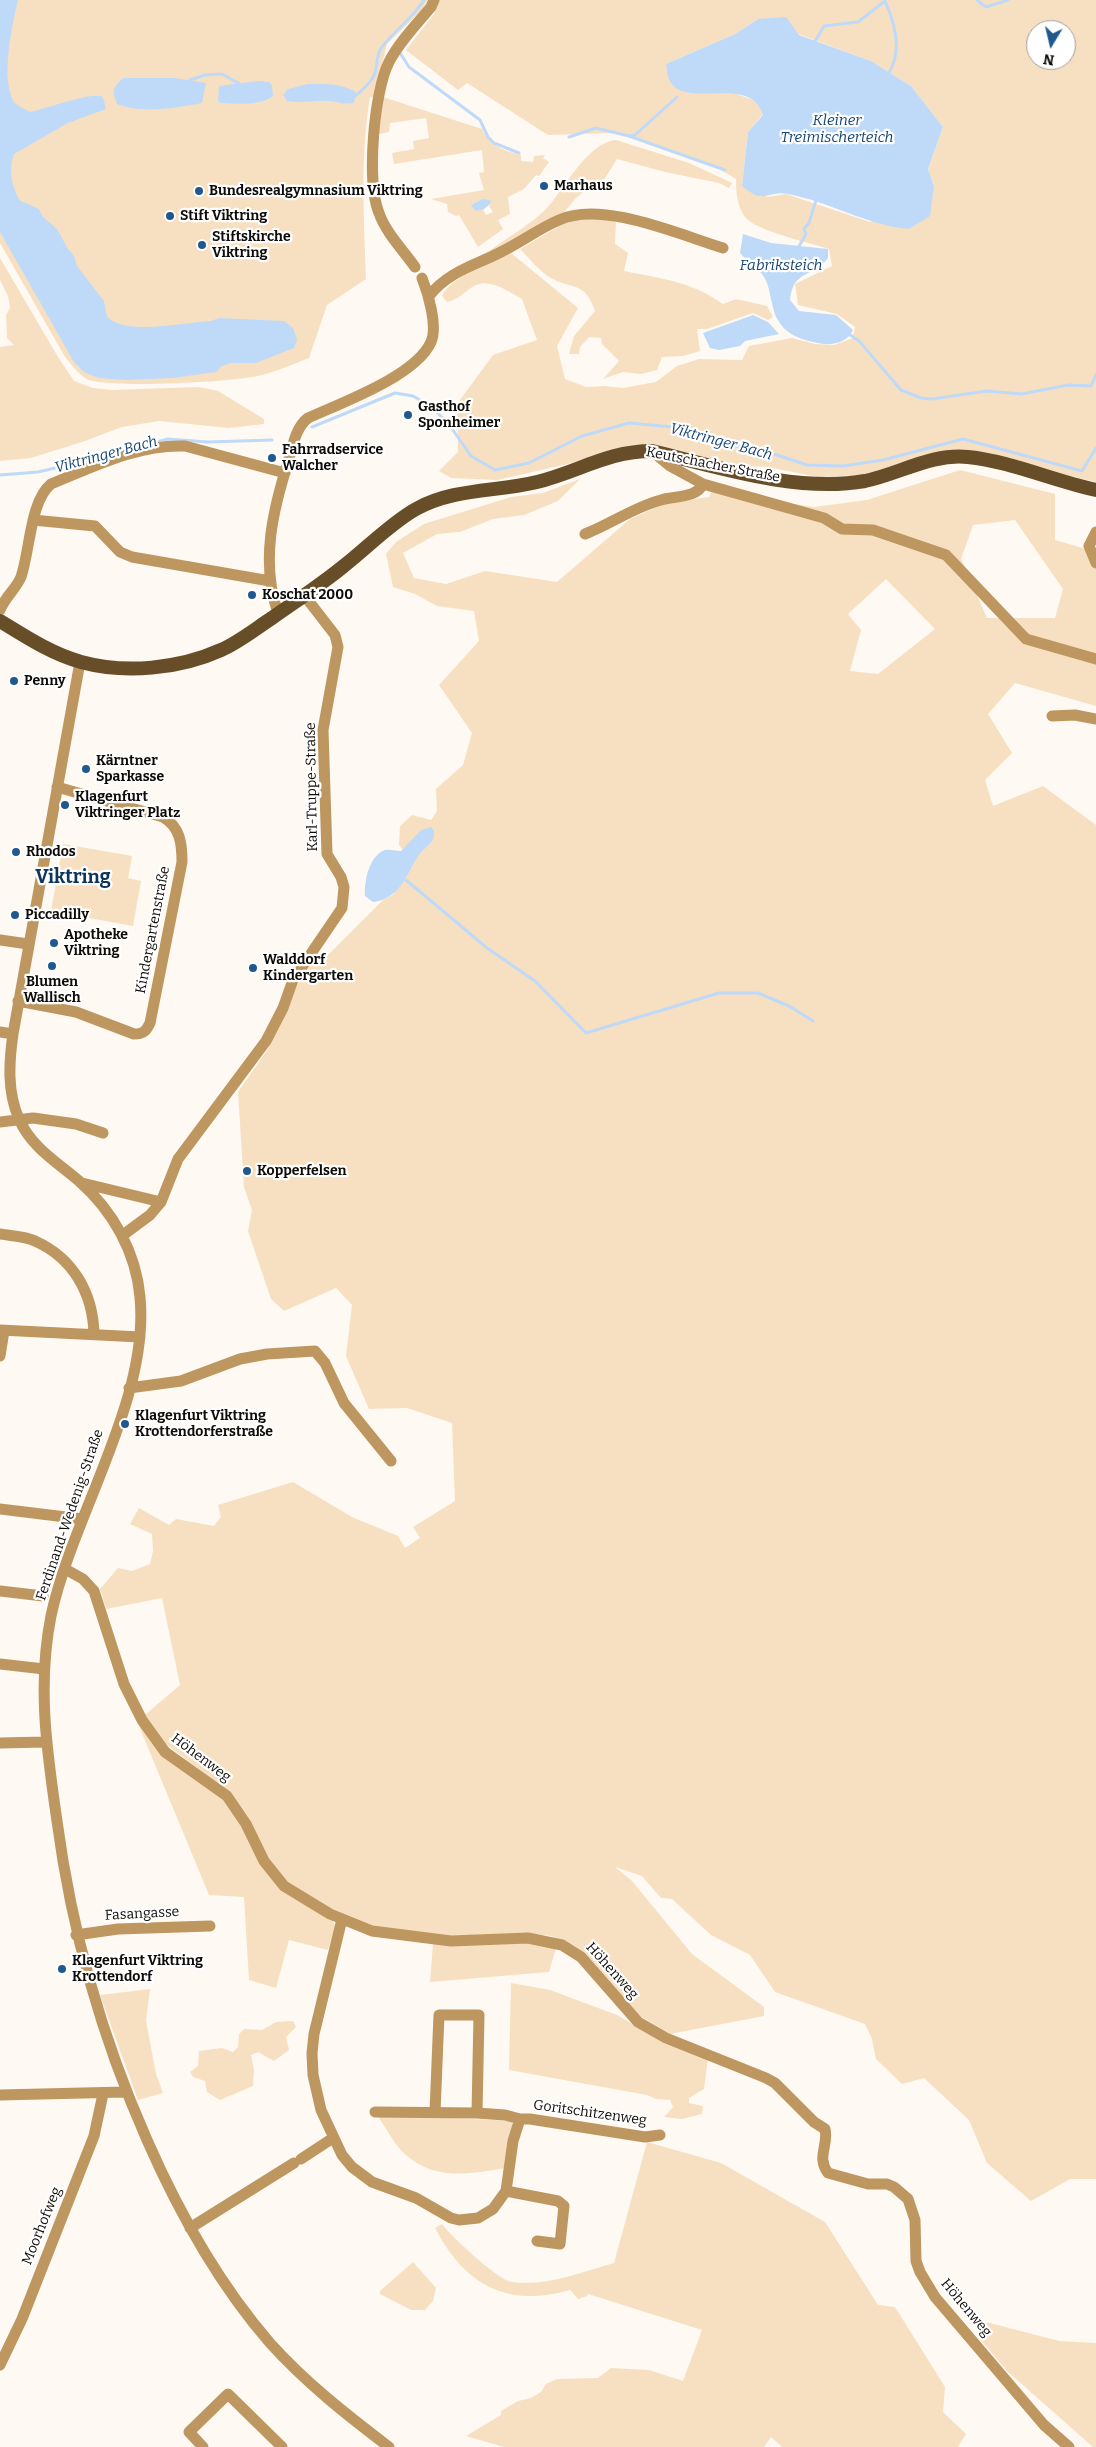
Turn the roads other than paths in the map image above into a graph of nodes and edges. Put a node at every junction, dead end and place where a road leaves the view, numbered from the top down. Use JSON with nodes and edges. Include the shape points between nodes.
{"nodes":[{"id":1,"x":434,"y":0,"type":"edge"},
{"id":2,"x":724,"y":248,"type":"dead end"},
{"id":3,"x":415,"y":267,"type":"dead end"},
{"id":4,"x":422,"y":278,"type":"dead end"},
{"id":5,"x":429,"y":294,"type":"junction"},
{"id":6,"x":652,"y":451,"type":"junction"},
{"id":7,"x":284,"y":473,"type":"junction"},
{"id":8,"x":703,"y":484,"type":"junction"},
{"id":9,"x":1096,"y":490,"type":"edge"},
{"id":10,"x":33,"y":520,"type":"junction"},
{"id":11,"x":1096,"y":532,"type":"edge"},
{"id":12,"x":585,"y":534,"type":"dead end"},
{"id":13,"x":1096,"y":563,"type":"edge"},
{"id":14,"x":270,"y":581,"type":"junction"},
{"id":15,"x":304,"y":595,"type":"junction"},
{"id":16,"x":1,"y":602,"type":"edge"},
{"id":17,"x":278,"y":614,"type":"junction"},
{"id":18,"x":0,"y":621,"type":"edge"},
{"id":19,"x":1096,"y":658,"type":"edge"},
{"id":20,"x":80,"y":662,"type":"junction"},
{"id":21,"x":1052,"y":716,"type":"dead end"},
{"id":22,"x":1096,"y":719,"type":"edge"},
{"id":23,"x":57,"y":787,"type":"junction"},
{"id":24,"x":0,"y":940,"type":"edge"},
{"id":25,"x":28,"y":944,"type":"junction"},
{"id":26,"x":18,"y":1001,"type":"junction"},
{"id":27,"x":0,"y":1032,"type":"edge"},
{"id":28,"x":13,"y":1034,"type":"junction"},
{"id":29,"x":19,"y":1120,"type":"junction"},
{"id":30,"x":0,"y":1122,"type":"edge"},
{"id":31,"x":103,"y":1133,"type":"dead end"},
{"id":32,"x":82,"y":1183,"type":"junction"},
{"id":33,"x":161,"y":1202,"type":"junction"},
{"id":34,"x":0,"y":1234,"type":"edge"},
{"id":35,"x":122,"y":1235,"type":"junction"},
{"id":36,"x":2,"y":1331,"type":"edge"},
{"id":37,"x":94,"y":1334,"type":"junction"},
{"id":38,"x":140,"y":1337,"type":"junction"},
{"id":39,"x":0,"y":1356,"type":"edge"},
{"id":40,"x":129,"y":1388,"type":"junction"},
{"id":41,"x":391,"y":1461,"type":"dead end"},
{"id":42,"x":0,"y":1509,"type":"edge"},
{"id":43,"x":82,"y":1519,"type":"junction"},
{"id":44,"x":65,"y":1569,"type":"junction"},
{"id":45,"x":0,"y":1590,"type":"edge"},
{"id":46,"x":43,"y":1596,"type":"dead end"},
{"id":47,"x":0,"y":1664,"type":"edge"},
{"id":48,"x":44,"y":1669,"type":"junction"},
{"id":49,"x":46,"y":1742,"type":"junction"},
{"id":50,"x":0,"y":1743,"type":"edge"},
{"id":51,"x":342,"y":1919,"type":"junction"},
{"id":52,"x":210,"y":1926,"type":"dead end"},
{"id":53,"x":76,"y":1935,"type":"junction"},
{"id":54,"x":125,"y":2092,"type":"junction"},
{"id":55,"x":103,"y":2094,"type":"junction"},
{"id":56,"x":0,"y":2095,"type":"edge"},
{"id":57,"x":375,"y":2112,"type":"dead end"},
{"id":58,"x":435,"y":2112,"type":"junction"},
{"id":59,"x":477,"y":2113,"type":"junction"},
{"id":60,"x":520,"y":2119,"type":"junction"},
{"id":61,"x":660,"y":2135,"type":"dead end"},
{"id":62,"x":333,"y":2138,"type":"junction"},
{"id":63,"x":506,"y":2191,"type":"junction"},
{"id":64,"x":190,"y":2228,"type":"junction"},
{"id":65,"x":537,"y":2241,"type":"dead end"},
{"id":66,"x":0,"y":2366,"type":"edge"},
{"id":67,"x":203,"y":2447,"type":"edge"},
{"id":68,"x":282,"y":2447,"type":"edge"},
{"id":69,"x":389,"y":2447,"type":"edge"},
{"id":70,"x":1069,"y":2447,"type":"edge"}],
"edges":[{"from":1,"to":3,"type":"street","via":[[385,70],[373,153],[376,202],[382,220]]},
{"from":2,"to":5,"type":"street","via":[[624,217],[587,213],[559,219],[511,247],[453,274]]},
{"from":4,"to":5,"type":"street"},
{"from":5,"to":7,"type":"street","via":[[433,336],[429,346],[390,380],[308,418],[298,432]]},
{"from":6,"to":8,"type":"street","via":[[670,466]]},
{"from":6,"to":9,"type":"main road","name":"Keutschacher Straße","via":[[795,482],[834,484],[865,480],[940,458],[966,457]]},
{"from":6,"to":15,"type":"main road","name":"Keutschacher Straße","via":[[602,458],[530,483],[436,499],[414,510]]},
{"from":7,"to":10,"type":"street","via":[[185,446],[140,450],[51,484],[43,492]]},
{"from":7,"to":14,"type":"street","via":[[270,538]]},
{"from":8,"to":12,"type":"street","via":[[693,493],[655,501]]},
{"from":8,"to":19,"type":"street","via":[[824,518],[842,529],[873,530],[946,555],[1026,639]]},
{"from":10,"to":14,"type":"street","via":[[95,526],[120,552],[132,557]]},
{"from":10,"to":16,"type":"street","via":[[20,578]]},
{"from":11,"to":13,"type":"street","via":[[1089,546]]},
{"from":14,"to":17,"type":"street"},
{"from":15,"to":17,"type":"main road","name":"Keutschacher Straße"},
{"from":15,"to":33,"type":"street","name":"Karl-Truppe-Straße","via":[[334,635],[338,647],[322,730],[327,854],[344,887],[342,908],[294,980],[266,1041],[178,1159]]},
{"from":17,"to":20,"type":"main road","name":"Keutschacher Straße","via":[[234,644],[185,662],[160,667],[123,668]]},
{"from":18,"to":20,"type":"main road","name":"Keutschacher Straße","via":[[37,643]]},
{"from":20,"to":23,"type":"street","name":"Ferdinand-Wedenig-Straße"},
{"from":21,"to":22,"type":"street","via":[[1075,715]]},
{"from":23,"to":25,"type":"street","name":"Ferdinand-Wedenig-Straße"},
{"from":23,"to":26,"type":"street","name":"Kindergartenstraße","via":[[163,817],[171,822],[180,839],[182,862],[146,1031],[134,1034],[76,1012]]},
{"from":24,"to":25,"type":"street"},
{"from":25,"to":26,"type":"street","name":"Ferdinand-Wedenig-Straße"},
{"from":26,"to":28,"type":"street","name":"Ferdinand-Wedenig-Straße"},
{"from":27,"to":28,"type":"street"},
{"from":28,"to":29,"type":"street","name":"Ferdinand-Wedenig-Straße","via":[[10,1086]]},
{"from":29,"to":30,"type":"street"},
{"from":29,"to":31,"type":"street","via":[[33,1118],[76,1124]]},
{"from":29,"to":32,"type":"street","name":"Ferdinand-Wedenig-Straße","via":[[42,1150]]},
{"from":32,"to":33,"type":"street"},
{"from":32,"to":35,"type":"street","name":"Ferdinand-Wedenig-Straße","via":[[100,1202]]},
{"from":33,"to":35,"type":"street","name":"Karl-Truppe-Straße","via":[[150,1215]]},
{"from":34,"to":37,"type":"street","via":[[33,1240],[58,1254],[77,1273],[89,1300]]},
{"from":35,"to":38,"type":"street","name":"Ferdinand-Wedenig-Straße","via":[[138,1282]]},
{"from":36,"to":37,"type":"street"},
{"from":36,"to":39,"type":"street"},
{"from":37,"to":38,"type":"street"},
{"from":38,"to":40,"type":"street","name":"Ferdinand-Wedenig-Straße"},
{"from":40,"to":41,"type":"street","via":[[181,1381],[240,1359],[314,1351],[324,1363],[344,1403]]},
{"from":40,"to":43,"type":"street","name":"Ferdinand-Wedenig-Straße"},
{"from":42,"to":43,"type":"street"},
{"from":43,"to":44,"type":"street","name":"Ferdinand-Wedenig-Straße"},
{"from":44,"to":48,"type":"street","name":"Ferdinand-Wedenig-Straße","via":[[52,1612]]},
{"from":44,"to":51,"type":"street","name":"Höhenweg","via":[[83,1579],[94,1591],[124,1684],[155,1740],[165,1752],[227,1796],[246,1824],[264,1861],[284,1886]]},
{"from":45,"to":46,"type":"street"},
{"from":47,"to":48,"type":"street"},
{"from":48,"to":49,"type":"street","name":"Ferdinand-Wedenig-Straße","via":[[42,1690]]},
{"from":49,"to":50,"type":"street"},
{"from":49,"to":53,"type":"street","name":"Ferdinand-Wedenig-Straße","via":[[64,1877]]},
{"from":51,"to":62,"type":"street","name":"Goritschitzenweg","via":[[312,2053],[317,2094]]},
{"from":51,"to":70,"type":"street","name":"Höhenweg","via":[[392,1935],[452,1941],[528,1938],[562,1945],[581,1957],[638,2022],[666,2038],[775,2083],[814,2122],[826,2129],[822,2154],[828,2173],[868,2184],[887,2184],[908,2199],[915,2220],[916,2261],[935,2296],[1044,2425]]},
{"from":52,"to":53,"type":"street","name":"Fasangasse"},
{"from":53,"to":54,"type":"street","name":"Ferdinand-Wedenig-Straße","via":[[91,1993]]},
{"from":54,"to":55,"type":"street"},
{"from":54,"to":64,"type":"street","name":"Ferdinand-Wedenig-Straße"},
{"from":55,"to":56,"type":"street"},
{"from":55,"to":66,"type":"street","name":"Moorhofweg","via":[[94,2136],[22,2319]]},
{"from":57,"to":58,"type":"street"},
{"from":58,"to":59,"type":"street"},
{"from":58,"to":59,"type":"street","via":[[439,2015],[479,2015]]},
{"from":59,"to":60,"type":"street"},
{"from":60,"to":61,"type":"street","name":"Goritschitzenweg","via":[[645,2136]]},
{"from":60,"to":63,"type":"street","name":"Goritschitzenweg"},
{"from":62,"to":63,"type":"street","name":"Goritschitzenweg","via":[[342,2155],[363,2176],[416,2198],[451,2218],[470,2220],[486,2214]]},
{"from":62,"to":64,"type":"street"},
{"from":63,"to":65,"type":"street","via":[[558,2201],[564,2206],[560,2244]]},
{"from":64,"to":69,"type":"street","name":"Ferdinand-Wedenig-Straße","via":[[235,2298],[270,2342],[324,2397]]},
{"from":67,"to":68,"type":"street","via":[[189,2432],[228,2394]]}]}
